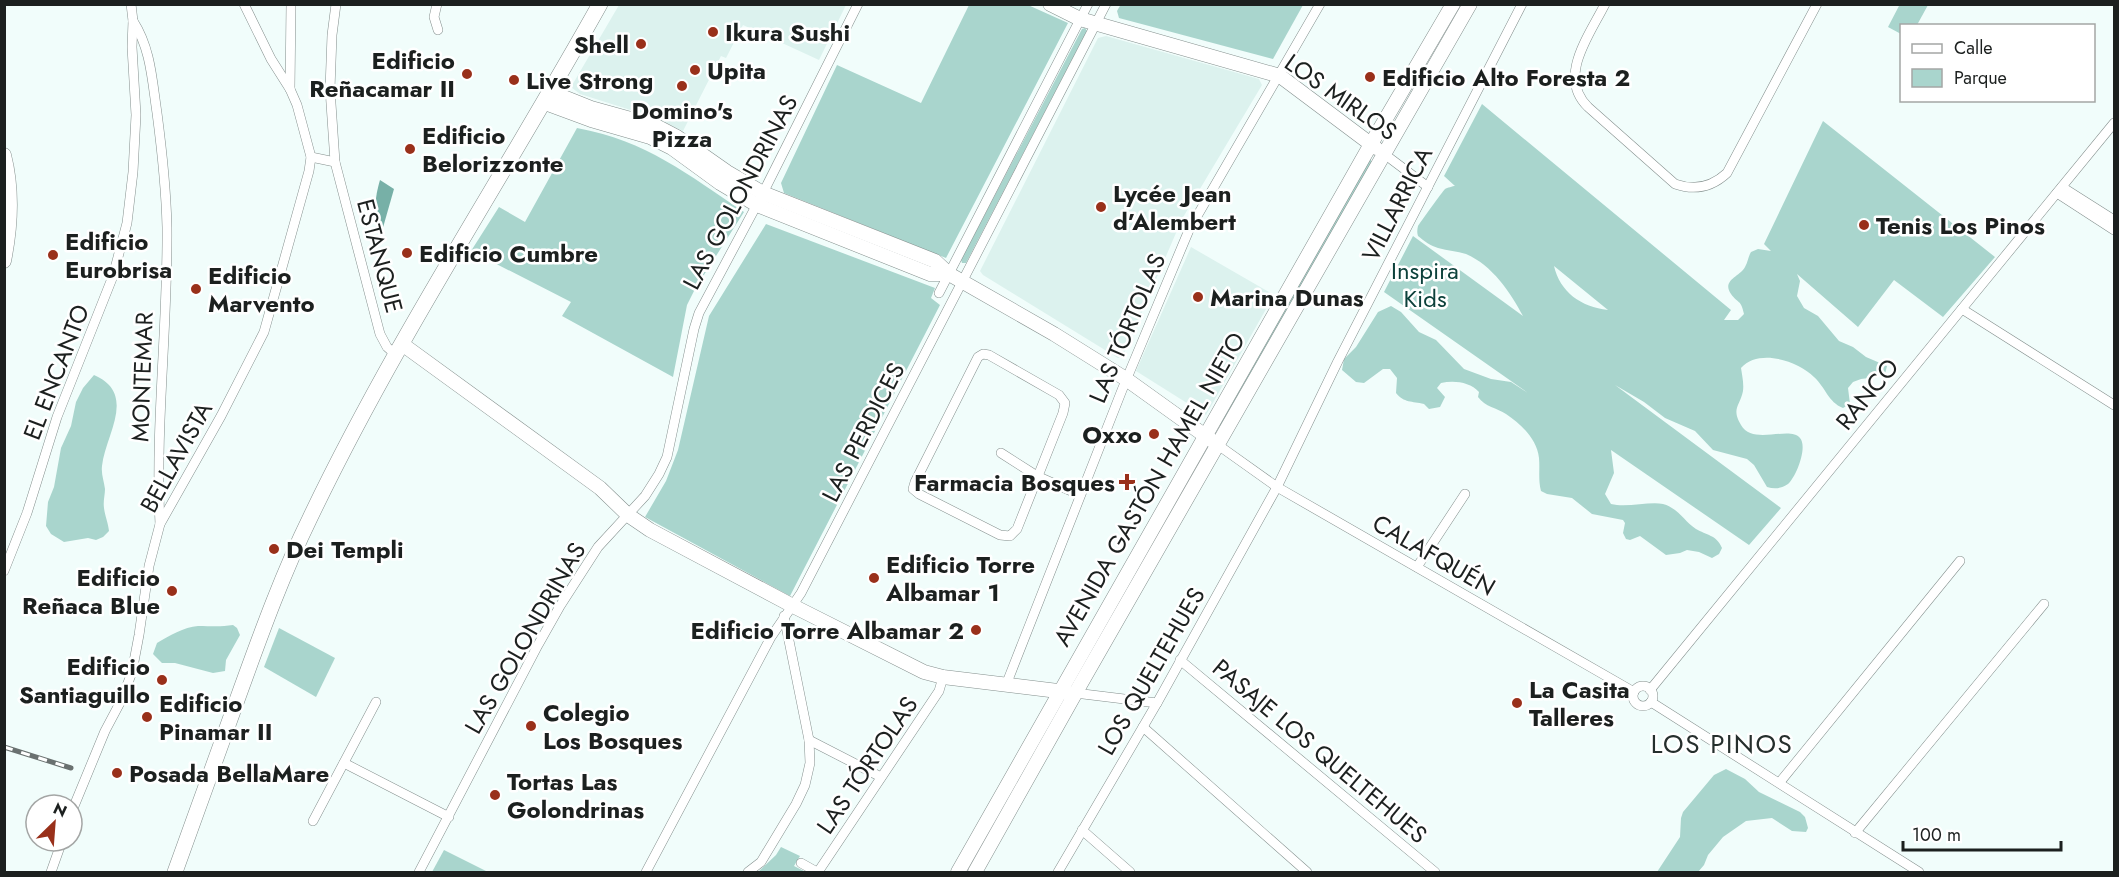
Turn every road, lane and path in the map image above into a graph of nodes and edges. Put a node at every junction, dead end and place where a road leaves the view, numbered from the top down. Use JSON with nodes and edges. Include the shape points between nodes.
{"nodes":[{"id":1,"x":131,"y":4,"type":"edge"},
{"id":2,"x":244,"y":4,"type":"edge"},
{"id":3,"x":291,"y":4,"type":"edge"},
{"id":4,"x":336,"y":4,"type":"edge"},
{"id":5,"x":437,"y":4,"type":"edge"},
{"id":6,"x":600,"y":4,"type":"edge"},
{"id":7,"x":858,"y":4,"type":"edge"},
{"id":8,"x":1050,"y":4,"type":"edge"},
{"id":9,"x":1088,"y":4,"type":"edge"},
{"id":10,"x":1106,"y":4,"type":"edge"},
{"id":11,"x":1320,"y":4,"type":"edge"},
{"id":12,"x":1453,"y":4,"type":"edge"},
{"id":13,"x":1470,"y":4,"type":"edge"},
{"id":14,"x":1522,"y":4,"type":"edge"},
{"id":15,"x":1605,"y":4,"type":"edge"},
{"id":16,"x":1817,"y":4,"type":"edge"},
{"id":17,"x":1080,"y":19,"type":"junction"},
{"id":18,"x":134,"y":21,"type":"junction"},
{"id":19,"x":1096,"y":23,"type":"junction"},
{"id":20,"x":438,"y":30,"type":"dead end"},
{"id":21,"x":1280,"y":76,"type":"junction"},
{"id":22,"x":290,"y":89,"type":"junction"},
{"id":23,"x":548,"y":97,"type":"junction"},
{"id":24,"x":2115,"y":123,"type":"edge"},
{"id":25,"x":1371,"y":144,"type":"junction"},
{"id":26,"x":1383,"y":153,"type":"junction"},
{"id":27,"x":4,"y":155,"type":"edge"},
{"id":28,"x":311,"y":158,"type":"junction"},
{"id":29,"x":335,"y":162,"type":"junction"},
{"id":30,"x":1428,"y":187,"type":"junction"},
{"id":31,"x":2059,"y":190,"type":"junction"},
{"id":32,"x":760,"y":199,"type":"junction"},
{"id":33,"x":2115,"y":220,"type":"edge"},
{"id":34,"x":2115,"y":230,"type":"edge"},
{"id":35,"x":4,"y":261,"type":"edge"},
{"id":36,"x":949,"y":274,"type":"junction"},
{"id":37,"x":963,"y":281,"type":"junction"},
{"id":38,"x":939,"y":292,"type":"dead end"},
{"id":39,"x":1962,"y":309,"type":"junction"},
{"id":40,"x":399,"y":350,"type":"junction"},
{"id":41,"x":1126,"y":379,"type":"junction"},
{"id":42,"x":2115,"y":405,"type":"edge"},
{"id":43,"x":1206,"y":436,"type":"junction"},
{"id":44,"x":1218,"y":445,"type":"junction"},
{"id":45,"x":1001,"y":453,"type":"dead end"},
{"id":46,"x":1037,"y":476,"type":"junction"},
{"id":47,"x":1277,"y":487,"type":"junction"},
{"id":48,"x":1465,"y":494,"type":"dead end"},
{"id":49,"x":1080,"y":495,"type":"junction"},
{"id":50,"x":628,"y":515,"type":"junction"},
{"id":51,"x":160,"y":524,"type":"junction"},
{"id":52,"x":1960,"y":561,"type":"dead end"},
{"id":53,"x":1417,"y":567,"type":"junction"},
{"id":54,"x":4,"y":571,"type":"edge"},
{"id":55,"x":2043,"y":604,"type":"dead end"},
{"id":56,"x":788,"y":611,"type":"junction"},
{"id":57,"x":1180,"y":660,"type":"junction"},
{"id":58,"x":943,"y":677,"type":"junction"},
{"id":59,"x":1006,"y":685,"type":"junction"},
{"id":60,"x":1650,"y":690,"type":"junction"},
{"id":61,"x":1061,"y":691,"type":"junction"},
{"id":62,"x":1634,"y":692,"type":"junction"},
{"id":63,"x":1075,"y":693,"type":"junction"},
{"id":64,"x":376,"y":702,"type":"dead end"},
{"id":65,"x":1651,"y":702,"type":"junction"},
{"id":66,"x":1156,"y":703,"type":"junction"},
{"id":67,"x":1143,"y":726,"type":"junction"},
{"id":68,"x":809,"y":740,"type":"junction"},
{"id":69,"x":344,"y":763,"type":"junction"},
{"id":70,"x":881,"y":777,"type":"junction"},
{"id":71,"x":1780,"y":782,"type":"junction"},
{"id":72,"x":79,"y":793,"type":"edge"},
{"id":73,"x":449,"y":817,"type":"junction"},
{"id":74,"x":313,"y":821,"type":"dead end"},
{"id":75,"x":1082,"y":830,"type":"junction"},
{"id":76,"x":1855,"y":833,"type":"junction"},
{"id":77,"x":58,"y":853,"type":"edge"},
{"id":78,"x":801,"y":863,"type":"dead end"},
{"id":79,"x":51,"y":873,"type":"edge"},
{"id":80,"x":175,"y":873,"type":"edge"},
{"id":81,"x":419,"y":873,"type":"edge"},
{"id":82,"x":646,"y":873,"type":"edge"},
{"id":83,"x":748,"y":873,"type":"edge"},
{"id":84,"x":818,"y":873,"type":"edge"},
{"id":85,"x":958,"y":873,"type":"edge"},
{"id":86,"x":975,"y":873,"type":"edge"},
{"id":87,"x":1058,"y":873,"type":"edge"},
{"id":88,"x":1130,"y":873,"type":"edge"},
{"id":89,"x":1307,"y":873,"type":"edge"},
{"id":90,"x":1435,"y":873,"type":"edge"},
{"id":91,"x":1919,"y":873,"type":"edge"}],
"edges":[{"from":1,"to":18,"type":"street","name":"EL ENCANTO"},
{"from":2,"to":22,"type":"street","name":"BELLAVISTA"},
{"from":3,"to":22,"type":"street"},
{"from":4,"to":29,"type":"street","name":"ESTANQUE","via":[[330,80]]},
{"from":5,"to":20,"type":"street","via":[[434,21]]},
{"from":6,"to":23,"type":"main road"},
{"from":7,"to":32,"type":"street","name":"LAS GOLONDRINAS"},
{"from":8,"to":17,"type":"main road","name":"LOS MIRLOS"},
{"from":9,"to":17,"type":"street"},
{"from":10,"to":19,"type":"street","name":"LAS PERDICES"},
{"from":11,"to":21,"type":"street","name":"LAS TÓRTOLAS"},
{"from":12,"to":25,"type":"main road","name":"AVENIDA GASTÓN HAMEL NIETO"},
{"from":13,"to":26,"type":"main road","name":"AVENIDA GASTÓN HAMEL NIETO"},
{"from":14,"to":30,"type":"street","name":"VILLARRICA"},
{"from":15,"to":16,"type":"street","via":[[1575,65],[1578,96],[1675,184],[1694,188],[1714,183],[1727,173]]},
{"from":17,"to":19,"type":"main road","name":"LOS MIRLOS"},
{"from":17,"to":36,"type":"street"},
{"from":18,"to":51,"type":"street","name":"MONTEMAR","via":[[149,55],[163,158],[167,227],[158,479]]},
{"from":18,"to":54,"type":"street","name":"EL ENCANTO","via":[[136,115],[127,223],[113,276],[57,417]]},
{"from":19,"to":21,"type":"main road","name":"LOS MIRLOS"},
{"from":19,"to":37,"type":"street","name":"LAS PERDICES"},
{"from":21,"to":25,"type":"main road","name":"LOS MIRLOS"},
{"from":21,"to":41,"type":"street","name":"LAS TÓRTOLAS","via":[[1189,230]]},
{"from":22,"to":28,"type":"street","name":"BELLAVISTA"},
{"from":23,"to":32,"type":"main road","via":[[591,120],[650,137],[720,183]]},
{"from":23,"to":40,"type":"main road"},
{"from":24,"to":31,"type":"street","name":"RANCO"},
{"from":25,"to":26,"type":"main road","name":"LOS MIRLOS"},
{"from":25,"to":43,"type":"main road","name":"AVENIDA GASTÓN HAMEL NIETO"},
{"from":26,"to":30,"type":"street","name":"LOS MIRLOS"},
{"from":26,"to":44,"type":"main road","name":"AVENIDA GASTÓN HAMEL NIETO"},
{"from":27,"to":35,"type":"main road","via":[[11,213]]},
{"from":28,"to":29,"type":"street"},
{"from":28,"to":51,"type":"street","name":"BELLAVISTA","via":[[264,332]]},
{"from":29,"to":40,"type":"street","name":"ESTANQUE","via":[[380,334],[387,347]]},
{"from":30,"to":47,"type":"street","name":"VILLARRICA"},
{"from":31,"to":33,"type":"street"},
{"from":31,"to":34,"type":"street"},
{"from":31,"to":39,"type":"street","name":"RANCO"},
{"from":32,"to":36,"type":"main road","via":[[935,261]]},
{"from":32,"to":50,"type":"street","name":"LAS GOLONDRINAS","via":[[696,321],[667,457],[645,496]]},
{"from":36,"to":37,"type":"main road"},
{"from":36,"to":38,"type":"street"},
{"from":37,"to":41,"type":"main road"},
{"from":37,"to":56,"type":"street","name":"LAS PERDICES"},
{"from":39,"to":42,"type":"street"},
{"from":39,"to":60,"type":"street","name":"RANCO"},
{"from":40,"to":50,"type":"main road","via":[[600,488]]},
{"from":40,"to":80,"type":"main road","via":[[325,487],[287,568]]},
{"from":41,"to":43,"type":"main road"},
{"from":41,"to":49,"type":"street","name":"LAS TÓRTOLAS"},
{"from":43,"to":44,"type":"main road"},
{"from":43,"to":61,"type":"main road","name":"AVENIDA GASTÓN HAMEL NIETO"},
{"from":44,"to":47,"type":"street","name":"CALAFQUÉN"},
{"from":44,"to":63,"type":"main road","name":"AVENIDA GASTÓN HAMEL NIETO"},
{"from":45,"to":46,"type":"street"},
{"from":46,"to":46,"type":"street","via":[[1065,403],[1059,395],[982,354],[913,489],[1000,535],[1010,536],[1017,529]]},
{"from":46,"to":49,"type":"street"},
{"from":47,"to":53,"type":"street","name":"CALAFQUÉN"},
{"from":47,"to":57,"type":"street","name":"LOS QUELTEHUES"},
{"from":48,"to":53,"type":"street"},
{"from":49,"to":59,"type":"street","name":"LAS TÓRTOLAS"},
{"from":50,"to":56,"type":"main road"},
{"from":50,"to":73,"type":"street","name":"LAS GOLONDRINAS","via":[[598,547],[560,606]]},
{"from":51,"to":72,"type":"street","name":"BELLAVISTA","via":[[149,566],[132,672]]},
{"from":52,"to":71,"type":"street"},
{"from":53,"to":62,"type":"street","name":"CALAFQUÉN"},
{"from":55,"to":76,"type":"street"},
{"from":56,"to":58,"type":"main road"},
{"from":56,"to":68,"type":"street"},
{"from":56,"to":82,"type":"street","name":"LAS PERDICES"},
{"from":57,"to":66,"type":"street","name":"LOS QUELTEHUES"},
{"from":57,"to":90,"type":"street","name":"PASAJE LOS QUELTEHUES"},
{"from":58,"to":59,"type":"main road"},
{"from":58,"to":70,"type":"street","name":"LAS TÓRTOLAS","via":[[939,691]]},
{"from":59,"to":61,"type":"main road"},
{"from":60,"to":62,"type":"street","via":[[1645,686]]},
{"from":60,"to":65,"type":"street"},
{"from":61,"to":63,"type":"main road"},
{"from":61,"to":85,"type":"main road","name":"AVENIDA GASTÓN HAMEL NIETO"},
{"from":62,"to":65,"type":"street","name":"CALAFQUÉN","via":[[1638,705]]},
{"from":63,"to":66,"type":"street"},
{"from":63,"to":86,"type":"main road","name":"AVENIDA GASTÓN HAMEL NIETO"},
{"from":64,"to":69,"type":"street"},
{"from":65,"to":71,"type":"street","name":"CALAFQUÉN"},
{"from":66,"to":67,"type":"street","name":"LOS QUELTEHUES"},
{"from":67,"to":75,"type":"street","name":"LOS QUELTEHUES"},
{"from":67,"to":89,"type":"street"},
{"from":68,"to":70,"type":"street"},
{"from":68,"to":83,"type":"street","via":[[810,763],[801,795],[761,862]]},
{"from":69,"to":73,"type":"street"},
{"from":69,"to":74,"type":"street"},
{"from":70,"to":84,"type":"street","name":"LAS TÓRTOLAS"},
{"from":71,"to":76,"type":"street","name":"CALAFQUÉN"},
{"from":73,"to":81,"type":"street","name":"LAS GOLONDRINAS"},
{"from":75,"to":87,"type":"street","name":"LOS QUELTEHUES"},
{"from":75,"to":88,"type":"street"},
{"from":76,"to":91,"type":"street","name":"CALAFQUÉN"},
{"from":77,"to":79,"type":"street"},
{"from":78,"to":84,"type":"street","name":"LAS TÓRTOLAS"}]}
